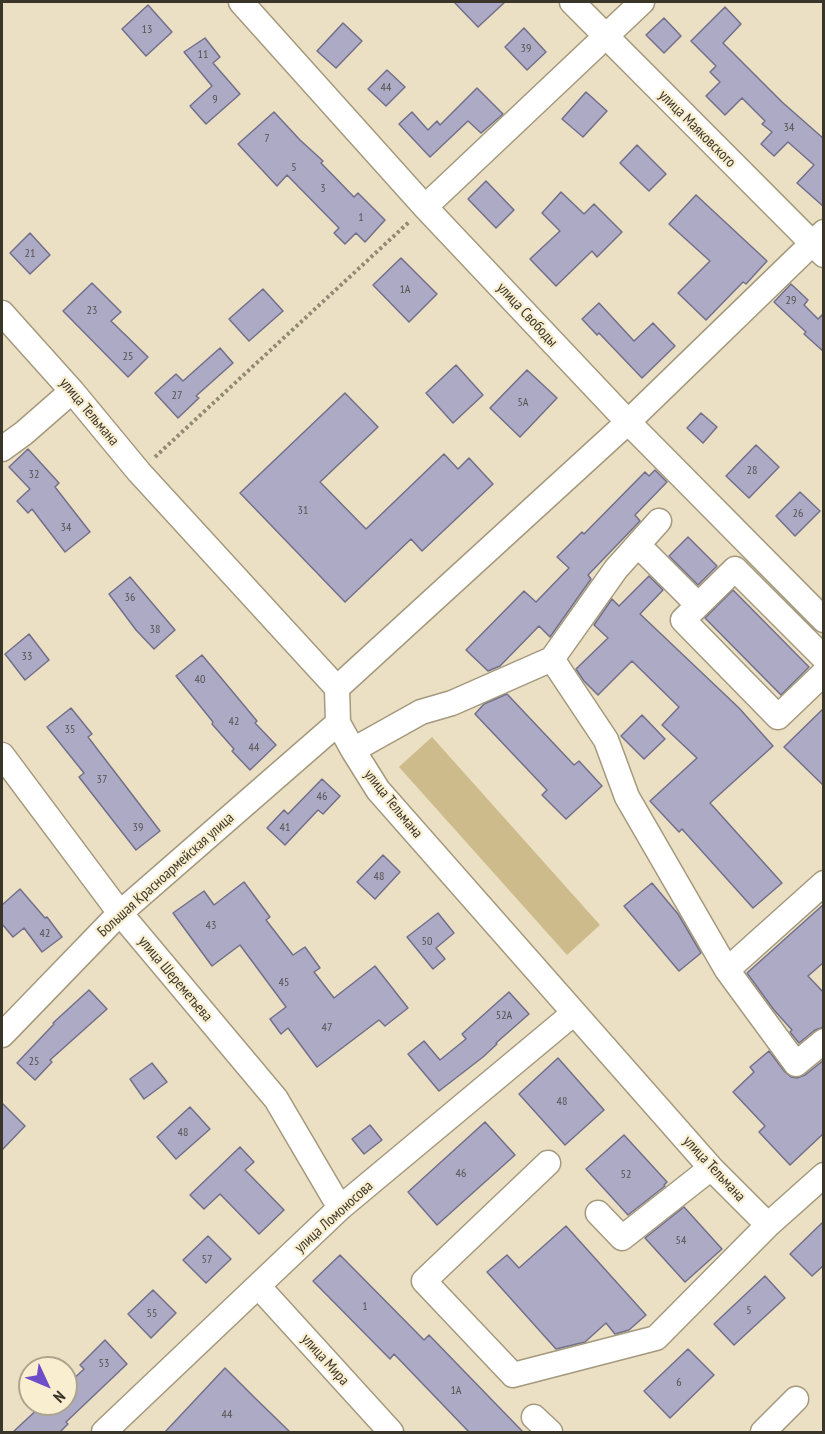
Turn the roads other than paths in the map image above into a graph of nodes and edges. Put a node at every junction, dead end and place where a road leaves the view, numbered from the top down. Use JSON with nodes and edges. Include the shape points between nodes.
{"nodes":[{"id":1,"x":241,"y":2,"type":"edge"},
{"id":2,"x":572,"y":2,"type":"edge"},
{"id":3,"x":642,"y":2,"type":"edge"},
{"id":4,"x":606,"y":36,"type":"junction"},
{"id":5,"x":425,"y":207,"type":"junction"},
{"id":6,"x":819,"y":244,"type":"edge"},
{"id":7,"x":2,"y":313,"type":"edge"},
{"id":8,"x":72,"y":391,"type":"junction"},
{"id":9,"x":628,"y":422,"type":"junction"},
{"id":10,"x":2,"y":449,"type":"edge"},
{"id":11,"x":659,"y":521,"type":"dead end"},
{"id":12,"x":638,"y":545,"type":"junction"},
{"id":13,"x":698,"y":605,"type":"junction"},
{"id":14,"x":824,"y":620,"type":"edge"},
{"id":15,"x":552,"y":658,"type":"junction"},
{"id":16,"x":824,"y":658,"type":"edge"},
{"id":17,"x":824,"y":673,"type":"edge"},
{"id":18,"x":337,"y":688,"type":"junction"},
{"id":19,"x":338,"y":723,"type":"junction"},
{"id":20,"x":353,"y":750,"type":"junction"},
{"id":21,"x":2,"y":755,"type":"edge"},
{"id":22,"x":824,"y":883,"type":"edge"},
{"id":23,"x":120,"y":913,"type":"junction"},
{"id":24,"x":727,"y":969,"type":"junction"},
{"id":25,"x":574,"y":1013,"type":"junction"},
{"id":26,"x":2,"y":1035,"type":"edge"},
{"id":27,"x":824,"y":1041,"type":"edge"},
{"id":28,"x":548,"y":1163,"type":"dead end"},
{"id":29,"x":711,"y":1168,"type":"junction"},
{"id":30,"x":824,"y":1175,"type":"edge"},
{"id":31,"x":340,"y":1209,"type":"junction"},
{"id":32,"x":598,"y":1213,"type":"dead end"},
{"id":33,"x":768,"y":1226,"type":"junction"},
{"id":34,"x":259,"y":1287,"type":"junction"},
{"id":35,"x":796,"y":1399,"type":"dead end"},
{"id":36,"x":104,"y":1432,"type":"edge"},
{"id":37,"x":391,"y":1432,"type":"edge"},
{"id":38,"x":763,"y":1432,"type":"edge"}],
"edges":[{"from":1,"to":5,"type":"street","name":"улица Свободы"},
{"from":2,"to":4,"type":"street","name":"улица Маяковского"},
{"from":3,"to":4,"type":"street"},
{"from":4,"to":5,"type":"street"},
{"from":4,"to":6,"type":"street","name":"улица Маяковского"},
{"from":5,"to":9,"type":"street","name":"улица Свободы"},
{"from":6,"to":9,"type":"street"},
{"from":7,"to":8,"type":"street","name":"улица Тельмана"},
{"from":8,"to":10,"type":"street"},
{"from":8,"to":18,"type":"street","name":"улица Тельмана","via":[[139,472]]},
{"from":9,"to":14,"type":"street","name":"улица Свободы"},
{"from":9,"to":18,"type":"street"},
{"from":11,"to":12,"type":"street"},
{"from":12,"to":13,"type":"street"},
{"from":12,"to":15,"type":"street"},
{"from":13,"to":16,"type":"street","via":[[735,569]]},
{"from":13,"to":17,"type":"street","via":[[683,620],[778,717]]},
{"from":15,"to":20,"type":"street","via":[[452,703],[421,712]]},
{"from":15,"to":24,"type":"street","via":[[606,740],[627,797]]},
{"from":18,"to":19,"type":"street","name":"улица Тельмана"},
{"from":19,"to":20,"type":"street","name":"улица Тельмана"},
{"from":19,"to":23,"type":"street","name":"Большая Красноармейская улица"},
{"from":20,"to":25,"type":"street","name":"улица Тельмана","via":[[378,790]]},
{"from":21,"to":23,"type":"street","name":"улица Шереметьева"},
{"from":22,"to":24,"type":"street"},
{"from":23,"to":26,"type":"street","name":"Большая Красноармейская улица"},
{"from":23,"to":31,"type":"street","name":"улица Шереметьева","via":[[276,1099]]},
{"from":24,"to":27,"type":"street","via":[[796,1065]]},
{"from":25,"to":29,"type":"street","name":"улица Тельмана"},
{"from":25,"to":31,"type":"street","name":"улица Ломоносова"},
{"from":28,"to":33,"type":"street","via":[[424,1281],[513,1375],[656,1338]]},
{"from":29,"to":32,"type":"street","via":[[622,1238]]},
{"from":29,"to":33,"type":"street","name":"улица Тельмана"},
{"from":30,"to":33,"type":"street"},
{"from":31,"to":34,"type":"street","name":"улица Ломоносова"},
{"from":34,"to":36,"type":"street","name":"улица Ломоносова"},
{"from":34,"to":37,"type":"street","name":"улица Мира"},
{"from":35,"to":38,"type":"street"}]}
